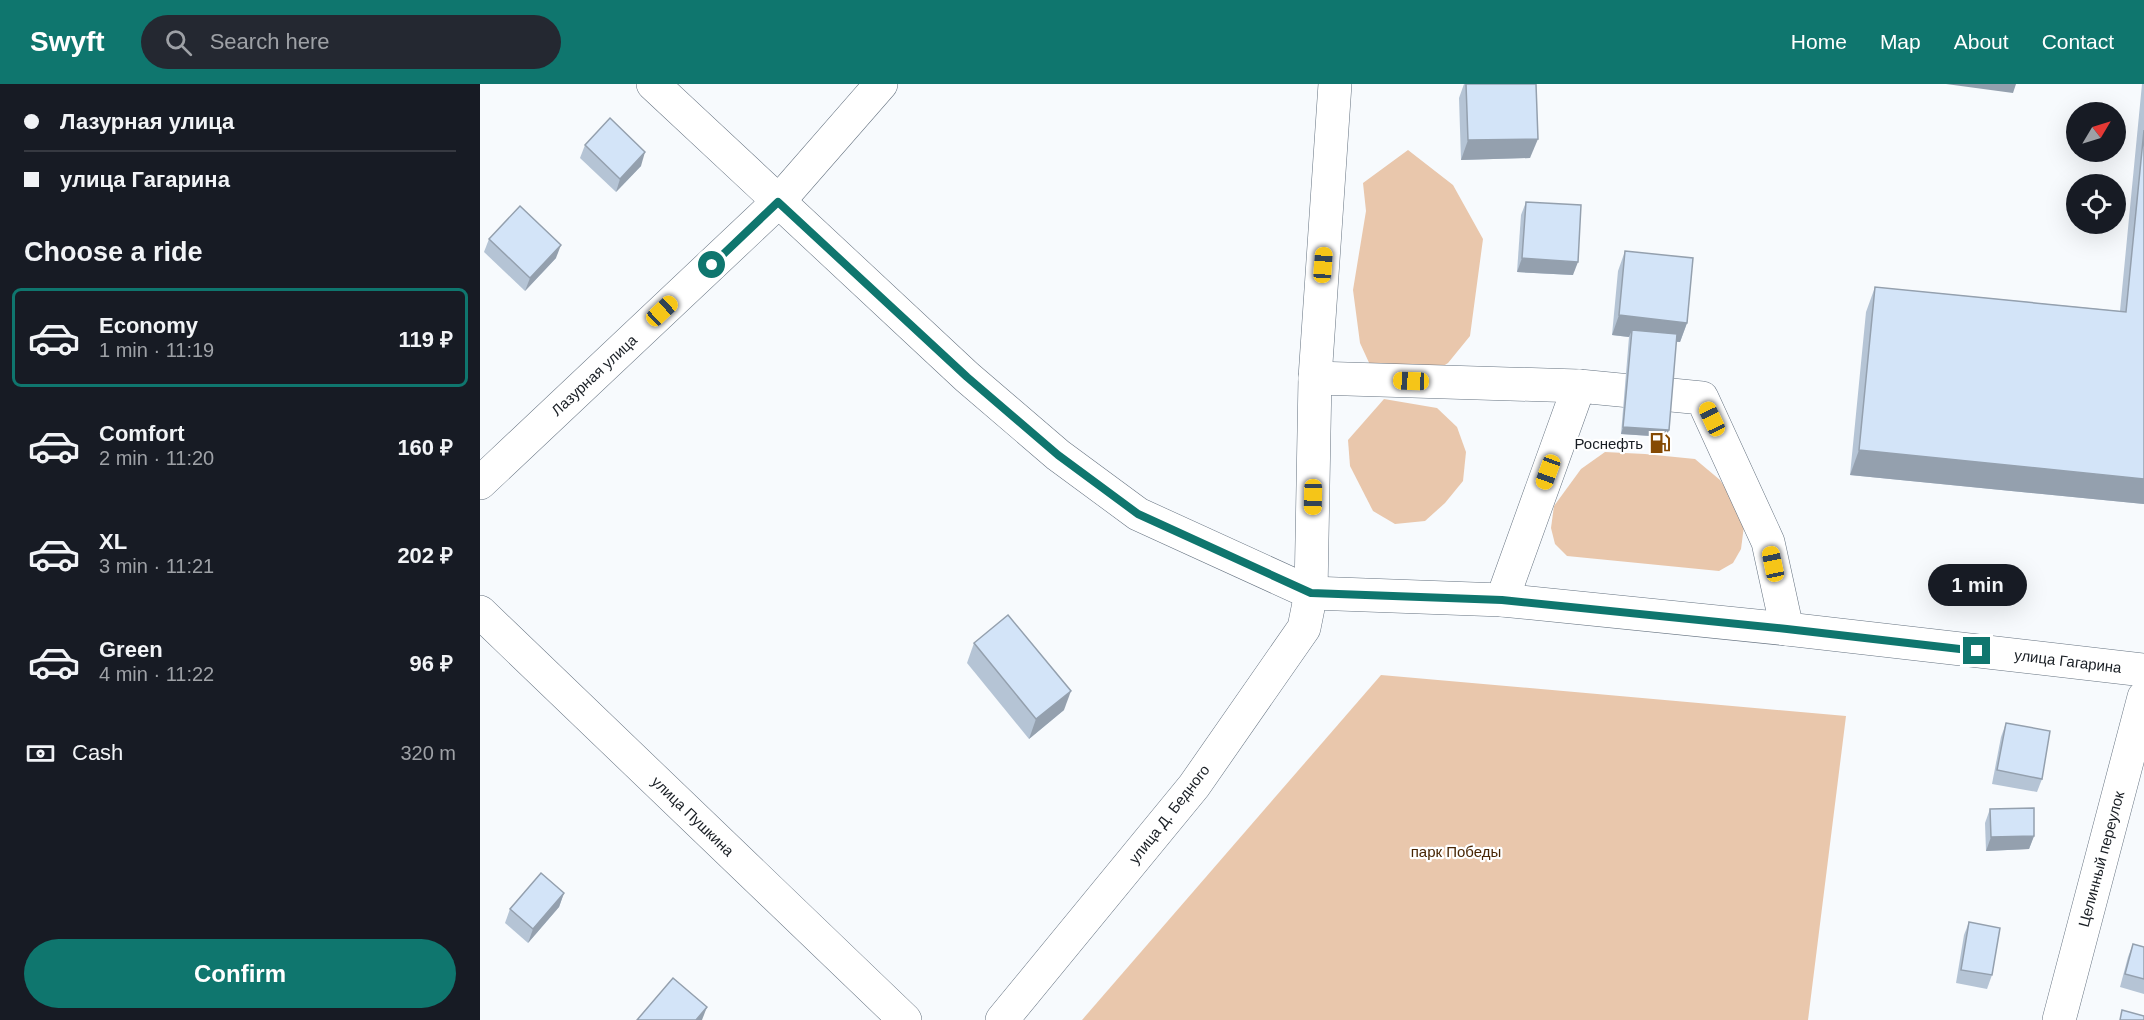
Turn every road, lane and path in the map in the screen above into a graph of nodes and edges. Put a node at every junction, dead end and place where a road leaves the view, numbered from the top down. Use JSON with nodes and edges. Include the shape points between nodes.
{"nodes":[{"id":1,"x":653,"y":84,"type":"edge"},
{"id":2,"x":881,"y":84,"type":"edge"},
{"id":3,"x":1335,"y":84,"type":"edge"},
{"id":4,"x":778,"y":202,"type":"junction"},
{"id":5,"x":1315,"y":378,"type":"junction"},
{"id":6,"x":1578,"y":386,"type":"junction"},
{"id":7,"x":480,"y":483,"type":"edge"},
{"id":8,"x":1311,"y":593,"type":"junction"},
{"id":9,"x":1502,"y":600,"type":"junction"},
{"id":10,"x":480,"y":612,"type":"edge"},
{"id":11,"x":1787,"y":629,"type":"junction"},
{"id":12,"x":2144,"y":670,"type":"edge"},
{"id":13,"x":2144,"y":698,"type":"edge"},
{"id":14,"x":905,"y":1020,"type":"edge"},
{"id":15,"x":1002,"y":1020,"type":"edge"},
{"id":16,"x":2059,"y":1020,"type":"edge"}],
"edges":[{"from":1,"to":4,"type":"street"},
{"from":2,"to":4,"type":"street","name":"Лазурная улица"},
{"from":3,"to":5,"type":"street","name":"улица Д. Бедного"},
{"from":4,"to":7,"type":"street","name":"Лазурная улица"},
{"from":4,"to":8,"type":"street","via":[[967,377],[1058,455],[1138,514]]},
{"from":5,"to":6,"type":"street"},
{"from":5,"to":8,"type":"street","name":"улица Д. Бедного"},
{"from":6,"to":9,"type":"street"},
{"from":6,"to":11,"type":"street","via":[[1702,398],[1768,542]]},
{"from":8,"to":9,"type":"street","name":"улица Гагарина"},
{"from":8,"to":15,"type":"street","name":"улица Д. Бедного","via":[[1304,628],[1194,786]]},
{"from":9,"to":11,"type":"street","name":"улица Гагарина"},
{"from":10,"to":14,"type":"street","name":"улица Пушкина"},
{"from":11,"to":12,"type":"street","name":"улица Гагарина"},
{"from":13,"to":16,"type":"street","name":"Целинный переулок"}]}
